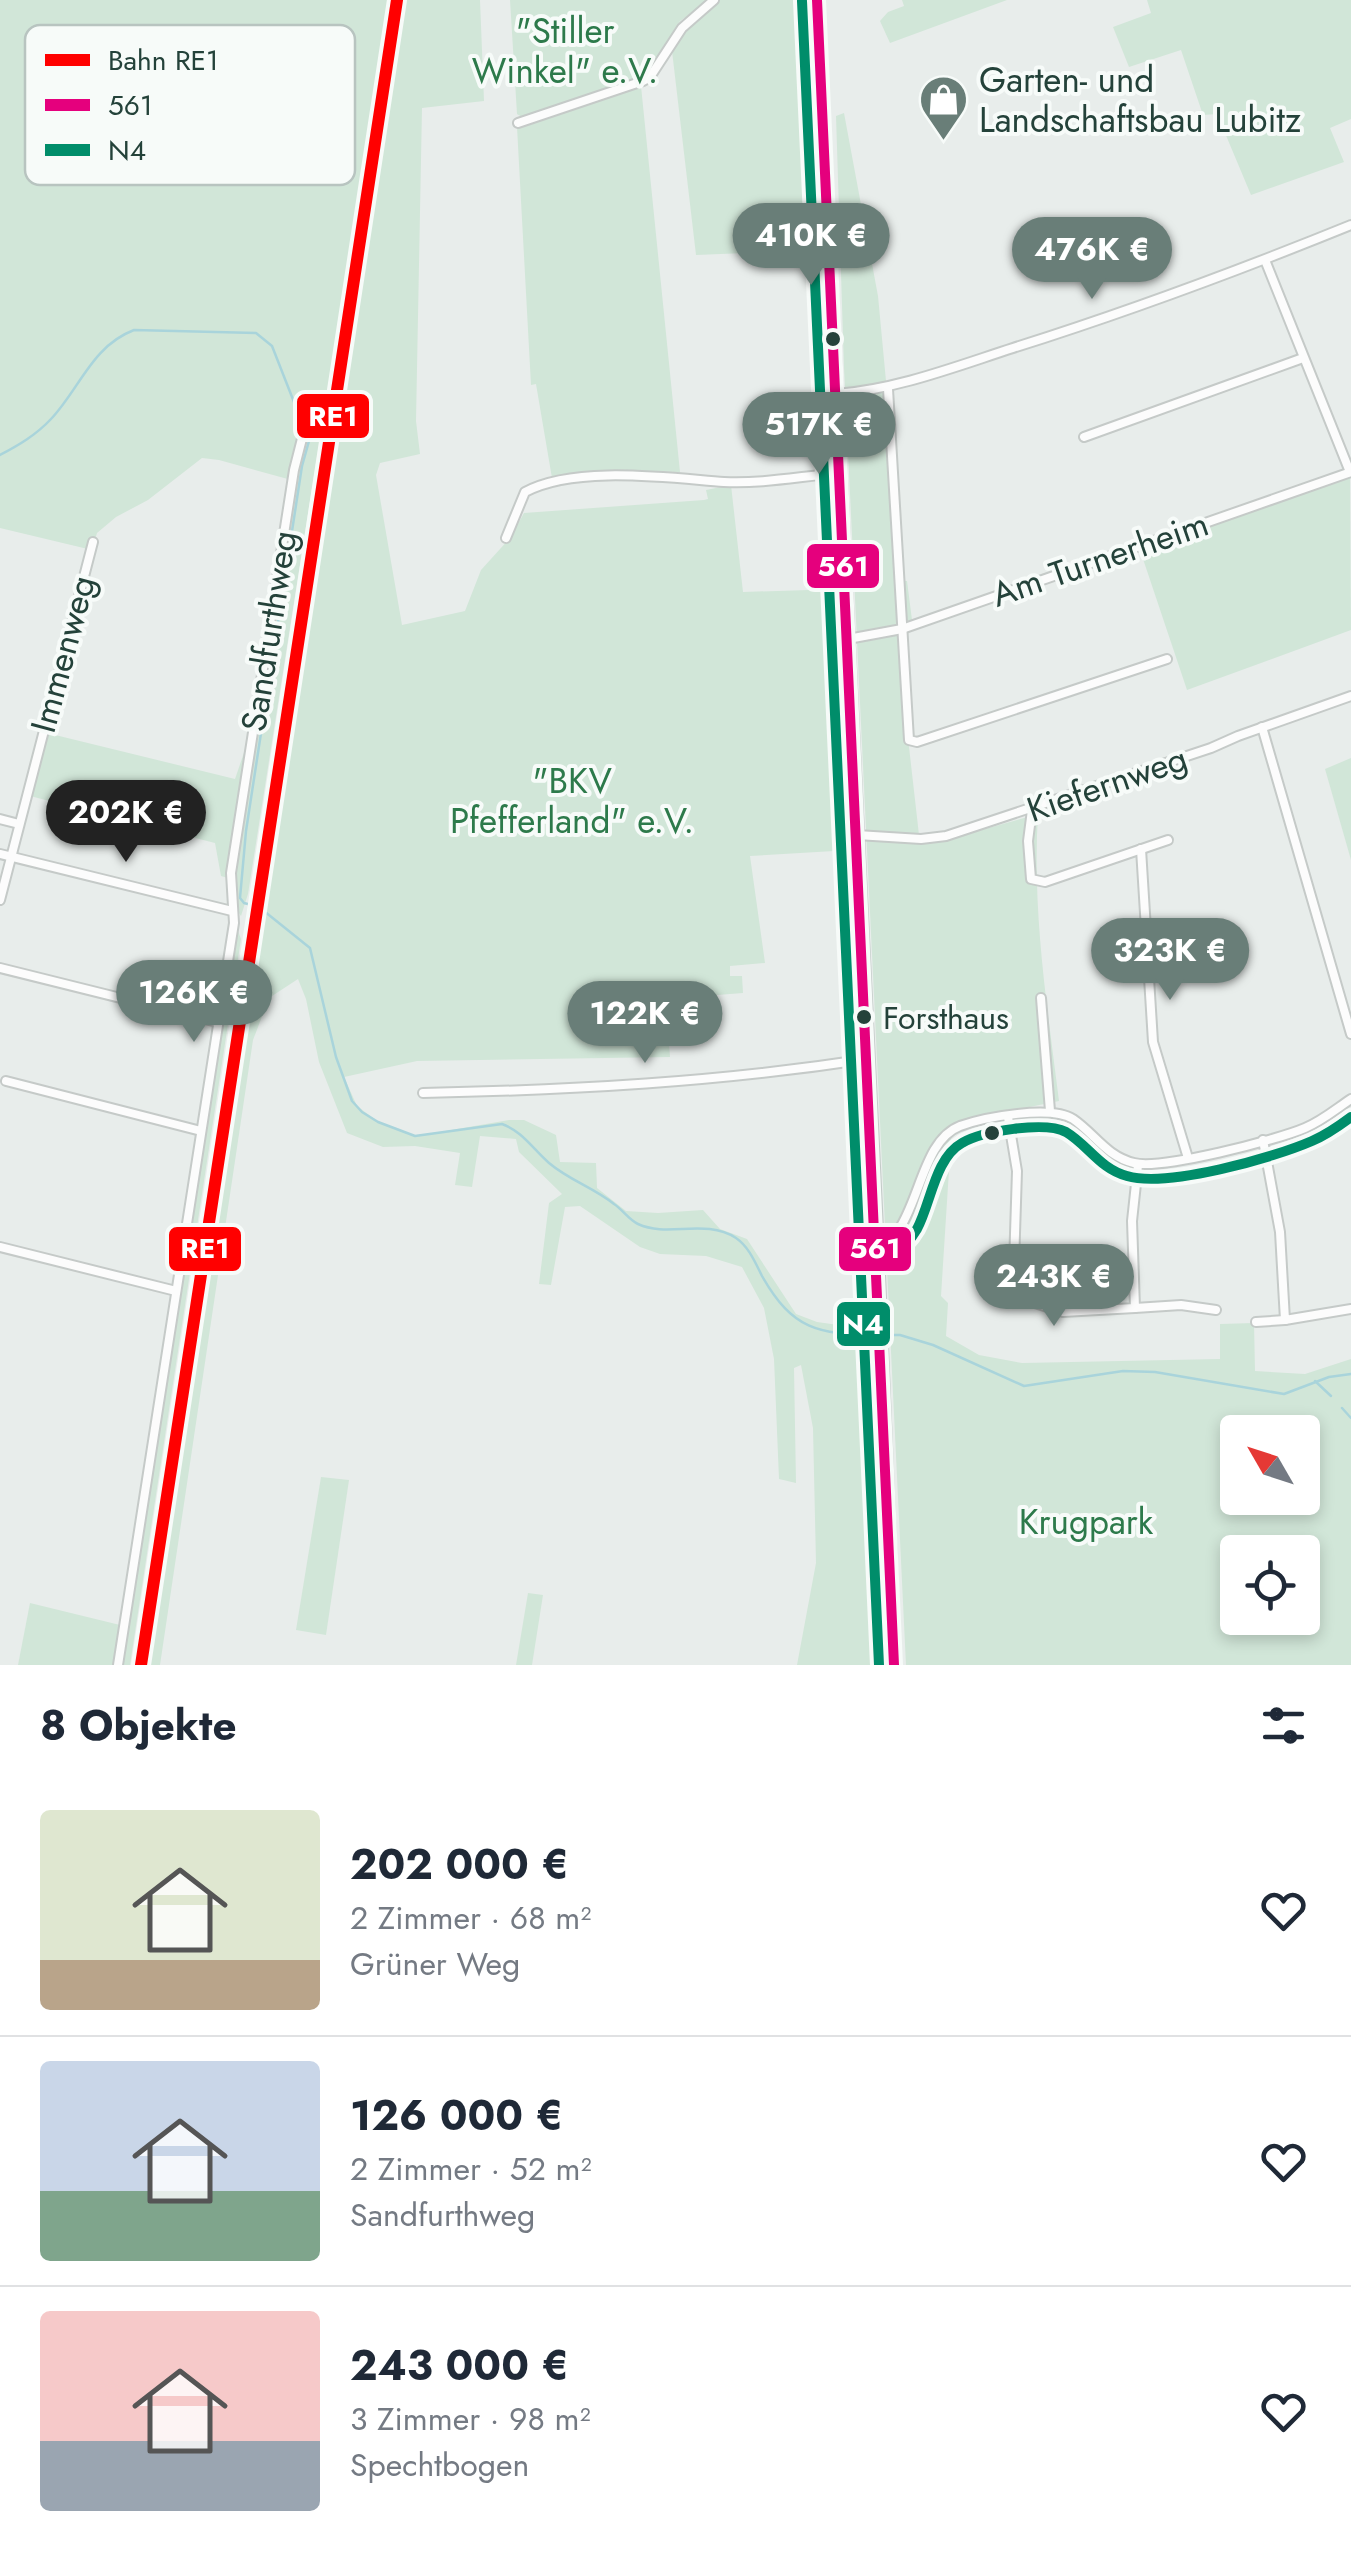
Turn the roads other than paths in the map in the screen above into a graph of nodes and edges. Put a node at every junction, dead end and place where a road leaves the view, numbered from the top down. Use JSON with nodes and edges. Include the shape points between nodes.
{"nodes":[{"id":1,"x":714,"y":0,"type":"edge"},
{"id":2,"x":816,"y":0,"type":"edge"},
{"id":3,"x":518,"y":123,"type":"dead end"},
{"id":4,"x":1351,"y":225,"type":"edge"},
{"id":5,"x":1266,"y":260,"type":"junction"},
{"id":6,"x":1303,"y":358,"type":"junction"},
{"id":7,"x":888,"y":388,"type":"junction"},
{"id":8,"x":836,"y":394,"type":"junction"},
{"id":9,"x":307,"y":419,"type":"dead end"},
{"id":10,"x":1084,"y":437,"type":"dead end"},
{"id":11,"x":1351,"y":472,"type":"edge"},
{"id":12,"x":840,"y":474,"type":"junction"},
{"id":13,"x":506,"y":538,"type":"dead end"},
{"id":14,"x":93,"y":542,"type":"dead end"},
{"id":15,"x":902,"y":628,"type":"junction"},
{"id":16,"x":848,"y":639,"type":"junction"},
{"id":17,"x":1167,"y":660,"type":"dead end"},
{"id":18,"x":1351,"y":696,"type":"edge"},
{"id":19,"x":1262,"y":727,"type":"junction"},
{"id":20,"x":1032,"y":810,"type":"junction"},
{"id":21,"x":0,"y":819,"type":"edge"},
{"id":22,"x":19,"y":824,"type":"junction"},
{"id":23,"x":857,"y":835,"type":"junction"},
{"id":24,"x":1168,"y":840,"type":"dead end"},
{"id":25,"x":1141,"y":850,"type":"junction"},
{"id":26,"x":0,"y":854,"type":"edge"},
{"id":27,"x":11,"y":856,"type":"junction"},
{"id":28,"x":0,"y":900,"type":"edge"},
{"id":29,"x":232,"y":910,"type":"junction"},
{"id":30,"x":0,"y":968,"type":"edge"},
{"id":31,"x":1041,"y":998,"type":"dead end"},
{"id":32,"x":217,"y":1022,"type":"junction"},
{"id":33,"x":1351,"y":1034,"type":"edge"},
{"id":34,"x":868,"y":1058,"type":"junction"},
{"id":35,"x":6,"y":1081,"type":"dead end"},
{"id":36,"x":423,"y":1092,"type":"dead end"},
{"id":37,"x":1351,"y":1099,"type":"edge"},
{"id":38,"x":1050,"y":1111,"type":"junction"},
{"id":39,"x":1008,"y":1117,"type":"junction"},
{"id":40,"x":201,"y":1131,"type":"junction"},
{"id":41,"x":1263,"y":1140,"type":"junction"},
{"id":42,"x":1188,"y":1158,"type":"junction"},
{"id":43,"x":1138,"y":1165,"type":"junction"},
{"id":44,"x":0,"y":1247,"type":"edge"},
{"id":45,"x":878,"y":1250,"type":"junction"},
{"id":46,"x":176,"y":1291,"type":"junction"},
{"id":47,"x":1135,"y":1308,"type":"junction"},
{"id":48,"x":1216,"y":1310,"type":"dead end"},
{"id":49,"x":1351,"y":1310,"type":"edge"},
{"id":50,"x":1284,"y":1320,"type":"junction"},
{"id":51,"x":1256,"y":1322,"type":"dead end"},
{"id":52,"x":118,"y":1665,"type":"edge"},
{"id":53,"x":894,"y":1665,"type":"edge"}],
"edges":[{"from":1,"to":3,"type":"street","via":[[682,28],[643,82]]},
{"from":2,"to":8,"type":"main road"},
{"from":4,"to":5,"type":"street"},
{"from":5,"to":6,"type":"street"},
{"from":5,"to":7,"type":"street"},
{"from":6,"to":10,"type":"street"},
{"from":6,"to":11,"type":"street"},
{"from":7,"to":8,"type":"street"},
{"from":7,"to":15,"type":"street"},
{"from":8,"to":12,"type":"main road"},
{"from":9,"to":29,"type":"street","name":"Sandfurthweg","via":[[231,874]]},
{"from":11,"to":15,"type":"street","name":"Am Turnerheim"},
{"from":12,"to":13,"type":"street","via":[[726,482],[613,476],[550,483],[525,492]]},
{"from":12,"to":16,"type":"main road"},
{"from":14,"to":22,"type":"street","name":"Immenweg"},
{"from":15,"to":16,"type":"street","name":"Am Turnerheim"},
{"from":15,"to":17,"type":"street","via":[[909,740],[917,742]]},
{"from":16,"to":23,"type":"main road"},
{"from":18,"to":19,"type":"street","name":"Kiefernweg"},
{"from":19,"to":20,"type":"street","name":"Kiefernweg"},
{"from":19,"to":33,"type":"street"},
{"from":20,"to":23,"type":"street","name":"Kiefernweg","via":[[933,838]]},
{"from":20,"to":25,"type":"street","via":[[1031,879],[1045,882]]},
{"from":21,"to":22,"type":"street"},
{"from":22,"to":27,"type":"street","name":"Immenweg"},
{"from":23,"to":34,"type":"main road"},
{"from":24,"to":25,"type":"street"},
{"from":25,"to":42,"type":"street","via":[[1153,1042]]},
{"from":26,"to":27,"type":"street"},
{"from":27,"to":28,"type":"street","name":"Immenweg"},
{"from":27,"to":29,"type":"street"},
{"from":29,"to":32,"type":"street","name":"Sandfurthweg"},
{"from":30,"to":32,"type":"street"},
{"from":31,"to":38,"type":"street"},
{"from":32,"to":40,"type":"street","name":"Sandfurthweg"},
{"from":34,"to":36,"type":"street","via":[[742,1078],[589,1090]]},
{"from":34,"to":45,"type":"main road"},
{"from":35,"to":40,"type":"street"},
{"from":37,"to":41,"type":"street","via":[[1307,1127]]},
{"from":38,"to":39,"type":"street"},
{"from":38,"to":43,"type":"street"},
{"from":39,"to":45,"type":"street","via":[[948,1134],[893,1239]]},
{"from":39,"to":47,"type":"street","via":[[1018,1171],[1013,1296],[1063,1312]]},
{"from":40,"to":46,"type":"street","name":"Sandfurthweg"},
{"from":41,"to":42,"type":"street"},
{"from":41,"to":50,"type":"street","via":[[1280,1232]]},
{"from":42,"to":43,"type":"street"},
{"from":43,"to":47,"type":"street"},
{"from":44,"to":46,"type":"street"},
{"from":45,"to":53,"type":"main road"},
{"from":46,"to":52,"type":"street","name":"Sandfurthweg"},
{"from":47,"to":48,"type":"street"},
{"from":49,"to":50,"type":"street"},
{"from":50,"to":51,"type":"street"}]}
